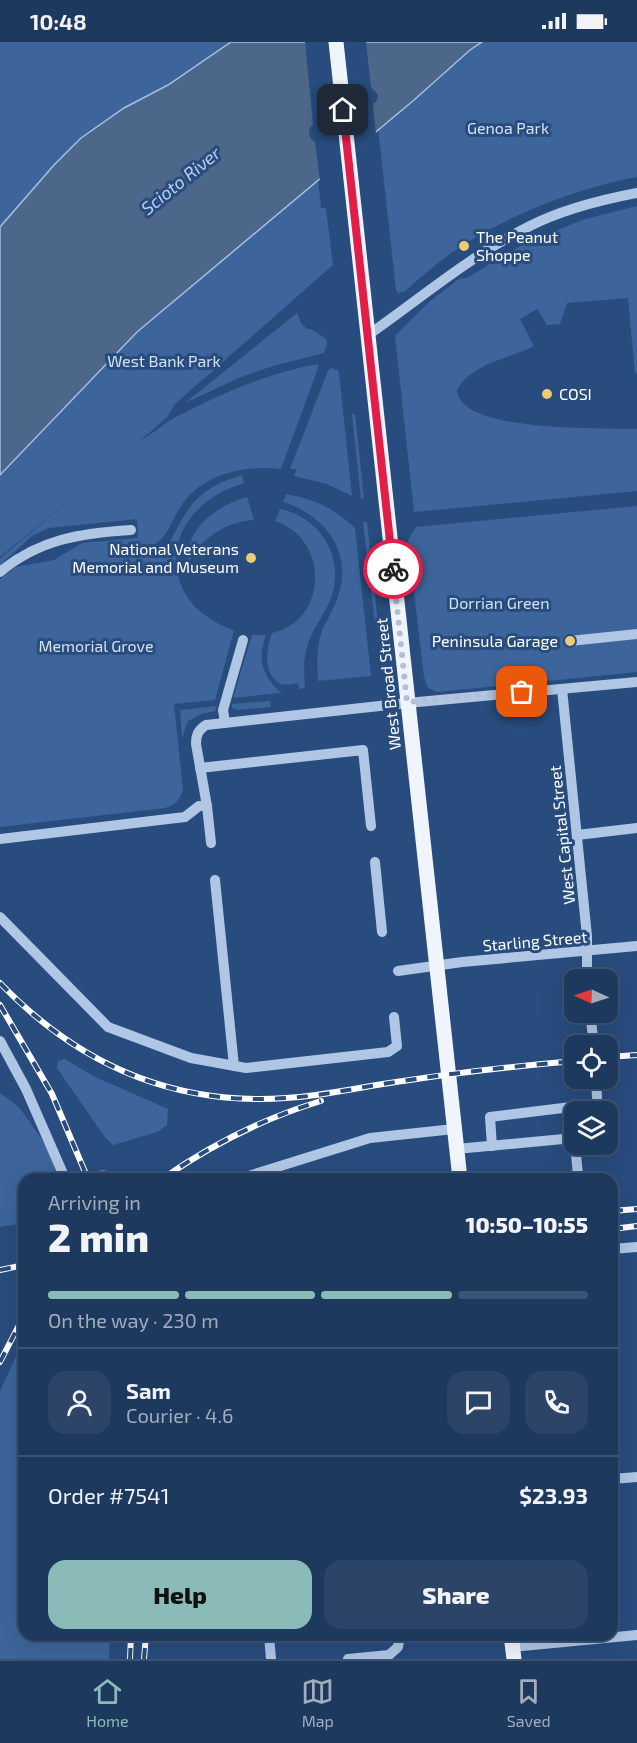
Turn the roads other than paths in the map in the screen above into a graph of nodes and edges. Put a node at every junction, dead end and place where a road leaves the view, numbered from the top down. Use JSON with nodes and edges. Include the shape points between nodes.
{"nodes":[{"id":1,"x":336,"y":42,"type":"edge"},
{"id":2,"x":637,"y":193,"type":"edge"},
{"id":3,"x":368,"y":335,"type":"junction"},
{"id":4,"x":131,"y":530,"type":"dead end"},
{"id":5,"x":0,"y":572,"type":"edge"},
{"id":6,"x":637,"y":634,"type":"edge"},
{"id":7,"x":243,"y":640,"type":"dead end"},
{"id":8,"x":570,"y":641,"type":"dead end"},
{"id":9,"x":637,"y":682,"type":"edge"},
{"id":10,"x":562,"y":688,"type":"junction"},
{"id":11,"x":407,"y":702,"type":"junction"},
{"id":12,"x":225,"y":723,"type":"junction"},
{"id":13,"x":200,"y":768,"type":"junction"},
{"id":14,"x":207,"y":806,"type":"junction"},
{"id":15,"x":371,"y":826,"type":"dead end"},
{"id":16,"x":637,"y":828,"type":"edge"},
{"id":17,"x":577,"y":835,"type":"junction"},
{"id":18,"x":0,"y":839,"type":"edge"},
{"id":19,"x":211,"y":843,"type":"dead end"},
{"id":20,"x":375,"y":862,"type":"dead end"},
{"id":21,"x":215,"y":880,"type":"dead end"},
{"id":22,"x":0,"y":917,"type":"edge"},
{"id":23,"x":382,"y":933,"type":"dead end"},
{"id":24,"x":637,"y":946,"type":"edge"},
{"id":25,"x":586,"y":950,"type":"junction"},
{"id":26,"x":436,"y":967,"type":"junction"},
{"id":27,"x":587,"y":969,"type":"edge"},
{"id":28,"x":398,"y":971,"type":"dead end"},
{"id":29,"x":394,"y":1017,"type":"dead end"},
{"id":30,"x":0,"y":1041,"type":"edge"},
{"id":31,"x":234,"y":1066,"type":"junction"},
{"id":32,"x":597,"y":1089,"type":"edge"},
{"id":33,"x":597,"y":1096,"type":"dead end"},
{"id":34,"x":564,"y":1108,"type":"edge"},
{"id":35,"x":454,"y":1129,"type":"junction"},
{"id":36,"x":564,"y":1137,"type":"edge"},
{"id":37,"x":492,"y":1146,"type":"junction"},
{"id":38,"x":456,"y":1149,"type":"junction"},
{"id":39,"x":576,"y":1155,"type":"edge"},
{"id":40,"x":63,"y":1173,"type":"edge"},
{"id":41,"x":258,"y":1173,"type":"edge"},
{"id":42,"x":459,"y":1173,"type":"edge"},
{"id":43,"x":578,"y":1173,"type":"edge"},
{"id":44,"x":637,"y":1246,"type":"edge"},
{"id":45,"x":618,"y":1248,"type":"edge"},
{"id":46,"x":637,"y":1477,"type":"edge"},
{"id":47,"x":618,"y":1479,"type":"edge"},
{"id":48,"x":637,"y":1635,"type":"edge"},
{"id":49,"x":618,"y":1637,"type":"edge"},
{"id":50,"x":270,"y":1641,"type":"edge"},
{"id":51,"x":399,"y":1641,"type":"edge"},
{"id":52,"x":574,"y":1641,"type":"edge"},
{"id":53,"x":512,"y":1647,"type":"edge"},
{"id":54,"x":271,"y":1659,"type":"edge"},
{"id":55,"x":348,"y":1659,"type":"edge"}],
"edges":[{"from":1,"to":3,"type":"main road","name":"West Broad Street"},
{"from":2,"to":3,"type":"street","via":[[608,198],[530,225],[473,258]]},
{"from":3,"to":11,"type":"main road","name":"West Broad Street"},
{"from":4,"to":5,"type":"street","via":[[61,538]]},
{"from":6,"to":8,"type":"street"},
{"from":7,"to":12,"type":"street","via":[[223,710]]},
{"from":9,"to":10,"type":"street"},
{"from":10,"to":11,"type":"street"},
{"from":10,"to":17,"type":"street","name":"West Capital Street"},
{"from":11,"to":12,"type":"street"},
{"from":11,"to":26,"type":"main road","name":"West Broad Street"},
{"from":12,"to":13,"type":"street","via":[[206,725],[196,735]]},
{"from":13,"to":14,"type":"street"},
{"from":13,"to":15,"type":"street","via":[[363,750]]},
{"from":14,"to":18,"type":"street","via":[[199,806],[184,817]]},
{"from":14,"to":19,"type":"street"},
{"from":16,"to":17,"type":"street"},
{"from":17,"to":25,"type":"street","name":"West Capital Street","via":[[588,936]]},
{"from":20,"to":23,"type":"street"},
{"from":21,"to":31,"type":"street"},
{"from":22,"to":31,"type":"street","via":[[108,1028],[191,1058]]},
{"from":24,"to":25,"type":"street","name":"Starling Street"},
{"from":25,"to":26,"type":"street","name":"Starling Street"},
{"from":25,"to":27,"type":"street","name":"West Capital Street"},
{"from":26,"to":28,"type":"street","name":"Starling Street"},
{"from":26,"to":35,"type":"main road","name":"West Broad Street"},
{"from":29,"to":31,"type":"street","via":[[397,1046],[388,1052],[246,1068]]},
{"from":30,"to":40,"type":"street"},
{"from":32,"to":33,"type":"street"},
{"from":34,"to":37,"type":"street","via":[[490,1117]]},
{"from":35,"to":38,"type":"main road","name":"West Broad Street"},
{"from":35,"to":41,"type":"street","via":[[370,1138]]},
{"from":36,"to":37,"type":"street"},
{"from":37,"to":38,"type":"street"},
{"from":38,"to":42,"type":"main road","name":"West Broad Street"},
{"from":39,"to":43,"type":"street"},
{"from":44,"to":45,"type":"street"},
{"from":46,"to":47,"type":"street"},
{"from":48,"to":49,"type":"street"},
{"from":50,"to":54,"type":"street"},
{"from":51,"to":55,"type":"street","via":[[389,1654]]},
{"from":52,"to":53,"type":"street"}]}
